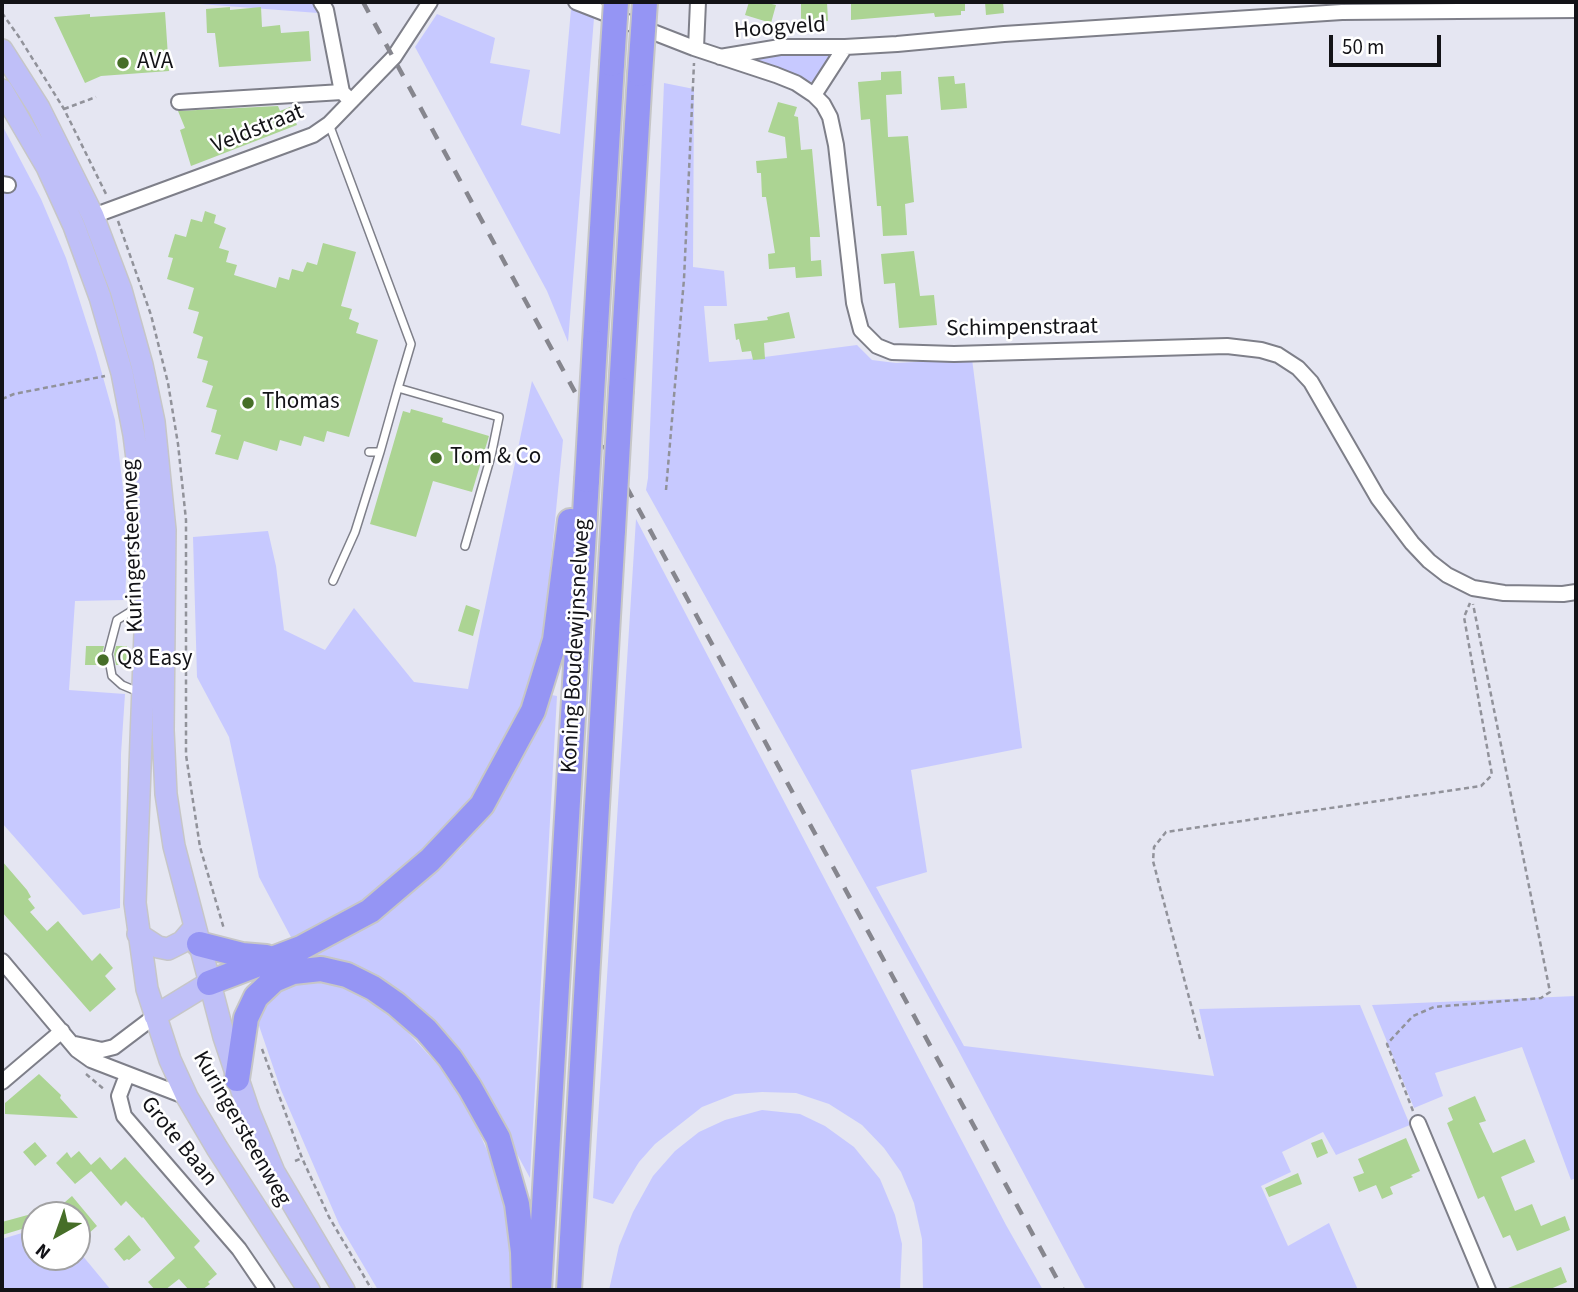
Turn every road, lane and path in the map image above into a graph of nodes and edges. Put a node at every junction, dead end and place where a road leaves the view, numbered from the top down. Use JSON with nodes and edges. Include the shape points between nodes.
{"nodes":[{"id":1,"x":321,"y":2,"type":"edge"},
{"id":2,"x":430,"y":2,"type":"edge"},
{"id":3,"x":576,"y":2,"type":"edge"},
{"id":4,"x":616,"y":2,"type":"edge"},
{"id":5,"x":645,"y":2,"type":"edge"},
{"id":6,"x":698,"y":2,"type":"edge"},
{"id":7,"x":1576,"y":10,"type":"edge"},
{"id":8,"x":845,"y":47,"type":"junction"},
{"id":9,"x":695,"y":48,"type":"junction"},
{"id":10,"x":2,"y":50,"type":"edge"},
{"id":11,"x":719,"y":57,"type":"junction"},
{"id":12,"x":2,"y":90,"type":"edge"},
{"id":13,"x":814,"y":95,"type":"junction"},
{"id":14,"x":96,"y":97,"type":"dead end"},
{"id":15,"x":346,"y":97,"type":"junction"},
{"id":16,"x":179,"y":103,"type":"dead end"},
{"id":17,"x":64,"y":109,"type":"dead end"},
{"id":18,"x":329,"y":124,"type":"junction"},
{"id":19,"x":93,"y":216,"type":"junction"},
{"id":20,"x":122,"y":373,"type":"junction"},
{"id":21,"x":398,"y":388,"type":"junction"},
{"id":22,"x":2,"y":399,"type":"edge"},
{"id":23,"x":369,"y":452,"type":"dead end"},
{"id":24,"x":380,"y":452,"type":"junction"},
{"id":25,"x":587,"y":480,"type":"junction"},
{"id":26,"x":666,"y":489,"type":"dead end"},
{"id":27,"x":465,"y":546,"type":"dead end"},
{"id":28,"x":333,"y":581,"type":"dead end"},
{"id":29,"x":1576,"y":592,"type":"edge"},
{"id":30,"x":147,"y":602,"type":"junction"},
{"id":31,"x":143,"y":694,"type":"junction"},
{"id":32,"x":138,"y":934,"type":"junction"},
{"id":33,"x":196,"y":936,"type":"junction"},
{"id":34,"x":274,"y":958,"type":"junction"},
{"id":35,"x":2,"y":961,"type":"edge"},
{"id":36,"x":209,"y":983,"type":"junction"},
{"id":37,"x":155,"y":1016,"type":"junction"},
{"id":38,"x":62,"y":1031,"type":"junction"},
{"id":39,"x":1200,"y":1039,"type":"dead end"},
{"id":40,"x":259,"y":1040,"type":"dead end"},
{"id":41,"x":74,"y":1044,"type":"junction"},
{"id":42,"x":127,"y":1075,"type":"junction"},
{"id":43,"x":91,"y":1079,"type":"dead end"},
{"id":44,"x":237,"y":1079,"type":"junction"},
{"id":45,"x":2,"y":1083,"type":"edge"},
{"id":46,"x":119,"y":1096,"type":"junction"},
{"id":47,"x":187,"y":1097,"type":"junction"},
{"id":48,"x":1418,"y":1124,"type":"joint"},
{"id":49,"x":302,"y":1158,"type":"junction"},
{"id":50,"x":295,"y":1161,"type":"dead end"},
{"id":51,"x":267,"y":1290,"type":"edge"},
{"id":52,"x":309,"y":1290,"type":"edge"},
{"id":53,"x":344,"y":1290,"type":"edge"},
{"id":54,"x":372,"y":1290,"type":"edge"},
{"id":55,"x":524,"y":1290,"type":"edge"},
{"id":56,"x":539,"y":1290,"type":"edge"},
{"id":57,"x":569,"y":1290,"type":"edge"},
{"id":58,"x":1488,"y":1290,"type":"edge"}],
"edges":[{"from":1,"to":15,"type":"street"},
{"from":2,"to":15,"type":"street","name":"Veldstraat","via":[[400,50]]},
{"from":3,"to":9,"type":"street"},
{"from":4,"to":25,"type":"highway","name":"Koning Boudewijnsnelweg","bridge":true},
{"from":5,"to":57,"type":"highway","name":"Koning Boudewijnsnelweg","bridge":true},
{"from":6,"to":9,"type":"street"},
{"from":7,"to":8,"type":"street","name":"Hoogveld","via":[[1342,12]]},
{"from":8,"to":11,"type":"street","name":"Hoogveld","via":[[780,47]]},
{"from":8,"to":13,"type":"street","name":"Hoogveld"},
{"from":9,"to":11,"type":"street"},
{"from":9,"to":26,"type":"path","via":[[684,279]]},
{"from":10,"to":19,"type":"main road","name":"Kuringersteenweg","via":[[39,108]]},
{"from":11,"to":13,"type":"street","via":[[796,83]]},
{"from":12,"to":20,"type":"main road","name":"Kuringersteenweg","via":[[47,167],[74,226]]},
{"from":13,"to":29,"type":"street","name":"Schimpenstraat","via":[[830,117],[836,145],[853,303],[861,330],[877,346],[892,352],[954,354],[1227,346],[1278,355],[1311,382],[1378,498],[1429,561],[1474,588],[1504,593]]},
{"from":14,"to":17,"type":"path"},
{"from":15,"to":16,"type":"street"},
{"from":15,"to":18,"type":"street","name":"Veldstraat"},
{"from":18,"to":19,"type":"street","name":"Veldstraat","via":[[313,135]]},
{"from":18,"to":21,"type":"lane","via":[[411,344]]},
{"from":19,"to":33,"type":"main road","name":"Kuringersteenweg","via":[[121,290],[154,422],[165,530],[166,794]]},
{"from":20,"to":22,"type":"path"},
{"from":20,"to":30,"type":"main road","name":"Kuringersteenweg","via":[[144,514]]},
{"from":21,"to":24,"type":"lane"},
{"from":21,"to":27,"type":"lane","via":[[499,417]]},
{"from":23,"to":24,"type":"lane"},
{"from":24,"to":28,"type":"lane","via":[[355,532]]},
{"from":25,"to":34,"type":"highway","via":[[572,506],[555,640],[533,710],[482,805],[430,860],[370,911]]},
{"from":25,"to":56,"type":"highway","name":"Koning Boudewijnsnelweg"},
{"from":30,"to":31,"type":"main road","name":"Kuringersteenweg"},
{"from":30,"to":31,"type":"lane","via":[[117,620],[108,654],[112,676]]},
{"from":31,"to":32,"type":"main road","name":"Kuringersteenweg","via":[[135,866]]},
{"from":32,"to":33,"type":"main road","via":[[167,949]]},
{"from":32,"to":37,"type":"main road","name":"Kuringersteenweg"},
{"from":33,"to":34,"type":"highway","via":[[242,955]]},
{"from":33,"to":36,"type":"main road","name":"Kuringersteenweg"},
{"from":34,"to":36,"type":"highway"},
{"from":35,"to":38,"type":"street","name":"Grote Baan"},
{"from":36,"to":37,"type":"main road"},
{"from":36,"to":44,"type":"main road","name":"Kuringersteenweg"},
{"from":37,"to":41,"type":"street","via":[[114,1047],[102,1050]]},
{"from":37,"to":47,"type":"main road","name":"Kuringersteenweg"},
{"from":38,"to":41,"type":"street","name":"Grote Baan"},
{"from":38,"to":45,"type":"street"},
{"from":39,"to":48,"type":"path","via":[[1153,861],[1154,847],[1166,832],[1481,786],[1492,775],[1464,617],[1472,600],[1550,992],[1541,998],[1434,1007],[1413,1016],[1387,1044]]},
{"from":40,"to":49,"type":"path"},
{"from":41,"to":42,"type":"street","name":"Grote Baan","via":[[91,1060]]},
{"from":42,"to":46,"type":"street","name":"Grote Baan"},
{"from":42,"to":47,"type":"street","name":"Grote Baan"},
{"from":43,"to":46,"type":"path"},
{"from":44,"to":53,"type":"main road","name":"Kuringersteenweg","via":[[274,1172]]},
{"from":44,"to":55,"type":"highway","via":[[246,1018],[256,996],[274,980],[293,972],[321,970],[347,975],[397,1004],[450,1058],[498,1138],[517,1204]]},
{"from":46,"to":51,"type":"street","name":"Grote Baan","via":[[124,1116],[239,1249]]},
{"from":47,"to":52,"type":"main road","name":"Kuringersteenweg"},
{"from":48,"to":58,"type":"street"},
{"from":49,"to":50,"type":"path"},
{"from":49,"to":54,"type":"path","via":[[329,1217]]}]}
